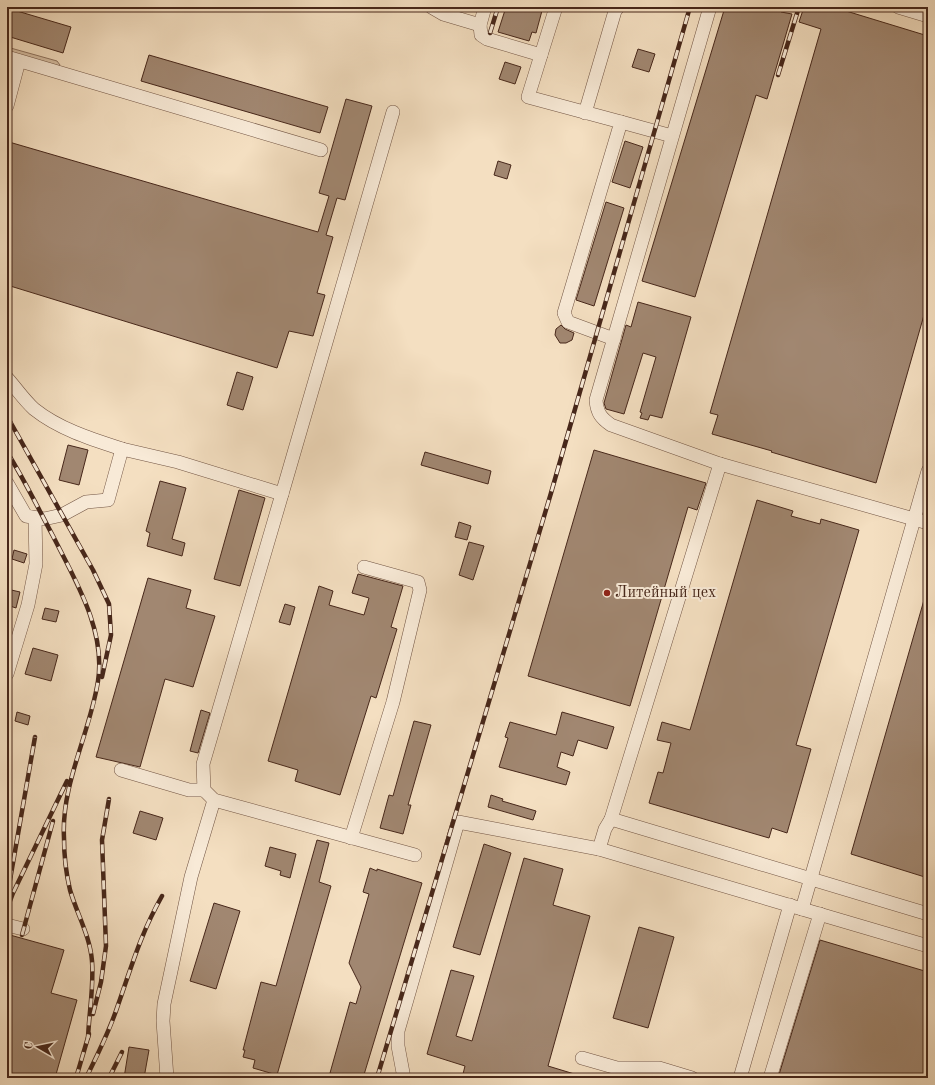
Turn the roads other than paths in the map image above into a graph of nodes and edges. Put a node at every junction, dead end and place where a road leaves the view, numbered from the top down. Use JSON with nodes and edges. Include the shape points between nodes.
{"nodes":[{"id":1,"x":431,"y":7,"type":"edge"},
{"id":2,"x":485,"y":7,"type":"edge"},
{"id":3,"x":556,"y":7,"type":"edge"},
{"id":4,"x":618,"y":7,"type":"edge"},
{"id":5,"x":710,"y":7,"type":"edge"},
{"id":6,"x":898,"y":7,"type":"edge"},
{"id":7,"x":928,"y":16,"type":"edge"},
{"id":8,"x":480,"y":25,"type":"junction"},
{"id":9,"x":541,"y":55,"type":"junction"},
{"id":10,"x":13,"y":59,"type":"edge"},
{"id":11,"x":7,"y":106,"type":"edge"},
{"id":12,"x":393,"y":112,"type":"dead end"},
{"id":13,"x":585,"y":113,"type":"junction"},
{"id":14,"x":621,"y":122,"type":"junction"},
{"id":15,"x":672,"y":136,"type":"junction"},
{"id":16,"x":321,"y":150,"type":"dead end"},
{"id":17,"x":614,"y":339,"type":"junction"},
{"id":18,"x":7,"y":378,"type":"edge"},
{"id":19,"x":122,"y":449,"type":"junction"},
{"id":20,"x":720,"y":464,"type":"junction"},
{"id":21,"x":928,"y":471,"type":"edge"},
{"id":22,"x":7,"y":483,"type":"edge"},
{"id":23,"x":282,"y":494,"type":"junction"},
{"id":24,"x":35,"y":518,"type":"junction"},
{"id":25,"x":914,"y":518,"type":"junction"},
{"id":26,"x":928,"y":523,"type":"edge"},
{"id":27,"x":364,"y":567,"type":"dead end"},
{"id":28,"x":7,"y":674,"type":"edge"},
{"id":29,"x":122,"y":770,"type":"dead end"},
{"id":30,"x":204,"y":790,"type":"junction"},
{"id":31,"x":214,"y":800,"type":"junction"},
{"id":32,"x":611,"y":819,"type":"junction"},
{"id":33,"x":351,"y":838,"type":"junction"},
{"id":34,"x":599,"y":849,"type":"junction"},
{"id":35,"x":415,"y":855,"type":"dead end"},
{"id":36,"x":811,"y":878,"type":"junction"},
{"id":37,"x":796,"y":907,"type":"junction"},
{"id":38,"x":820,"y":914,"type":"junction"},
{"id":39,"x":928,"y":914,"type":"edge"},
{"id":40,"x":7,"y":925,"type":"edge"},
{"id":41,"x":23,"y":929,"type":"dead end"},
{"id":42,"x":928,"y":946,"type":"edge"},
{"id":43,"x":582,"y":1058,"type":"dead end"},
{"id":44,"x":167,"y":1078,"type":"edge"},
{"id":45,"x":404,"y":1078,"type":"edge"},
{"id":46,"x":692,"y":1078,"type":"edge"},
{"id":47,"x":740,"y":1078,"type":"edge"},
{"id":48,"x":770,"y":1078,"type":"edge"}],
"edges":[{"from":1,"to":8,"type":"lane","via":[[443,14]]},
{"from":2,"to":8,"type":"lane"},
{"from":3,"to":9,"type":"lane"},
{"from":4,"to":13,"type":"lane"},
{"from":5,"to":15,"type":"lane"},
{"from":6,"to":7,"type":"lane"},
{"from":8,"to":9,"type":"lane","via":[[481,34],[487,39]]},
{"from":9,"to":13,"type":"lane","via":[[528,97]]},
{"from":10,"to":11,"type":"lane"},
{"from":10,"to":16,"type":"lane"},
{"from":12,"to":23,"type":"lane"},
{"from":13,"to":14,"type":"lane"},
{"from":14,"to":15,"type":"lane"},
{"from":14,"to":17,"type":"lane","via":[[564,313],[568,322]]},
{"from":15,"to":17,"type":"lane"},
{"from":17,"to":20,"type":"lane","via":[[596,400],[601,419],[632,434]]},
{"from":18,"to":19,"type":"lane","via":[[33,408],[53,423]]},
{"from":19,"to":23,"type":"lane","via":[[178,462]]},
{"from":19,"to":24,"type":"lane","via":[[108,500],[86,502],[62,515]]},
{"from":20,"to":25,"type":"lane"},
{"from":20,"to":32,"type":"lane"},
{"from":21,"to":25,"type":"lane"},
{"from":22,"to":24,"type":"lane","via":[[26,516]]},
{"from":23,"to":30,"type":"lane","via":[[203,764]]},
{"from":24,"to":28,"type":"lane","via":[[36,564],[28,605]]},
{"from":25,"to":26,"type":"lane"},
{"from":25,"to":36,"type":"lane"},
{"from":27,"to":33,"type":"lane","via":[[418,582],[420,590],[392,702]]},
{"from":29,"to":30,"type":"lane","via":[[189,790]]},
{"from":30,"to":31,"type":"lane"},
{"from":31,"to":33,"type":"lane"},
{"from":31,"to":44,"type":"lane","via":[[191,877],[164,1004]]},
{"from":32,"to":34,"type":"lane"},
{"from":32,"to":36,"type":"lane"},
{"from":33,"to":35,"type":"lane"},
{"from":34,"to":37,"type":"lane"},
{"from":34,"to":45,"type":"lane","via":[[458,822],[398,1031]]},
{"from":36,"to":37,"type":"lane"},
{"from":36,"to":39,"type":"lane"},
{"from":37,"to":38,"type":"lane"},
{"from":37,"to":47,"type":"lane"},
{"from":38,"to":42,"type":"lane"},
{"from":38,"to":48,"type":"lane"},
{"from":40,"to":41,"type":"lane"},
{"from":43,"to":46,"type":"lane","via":[[617,1068],[659,1068]]}]}
